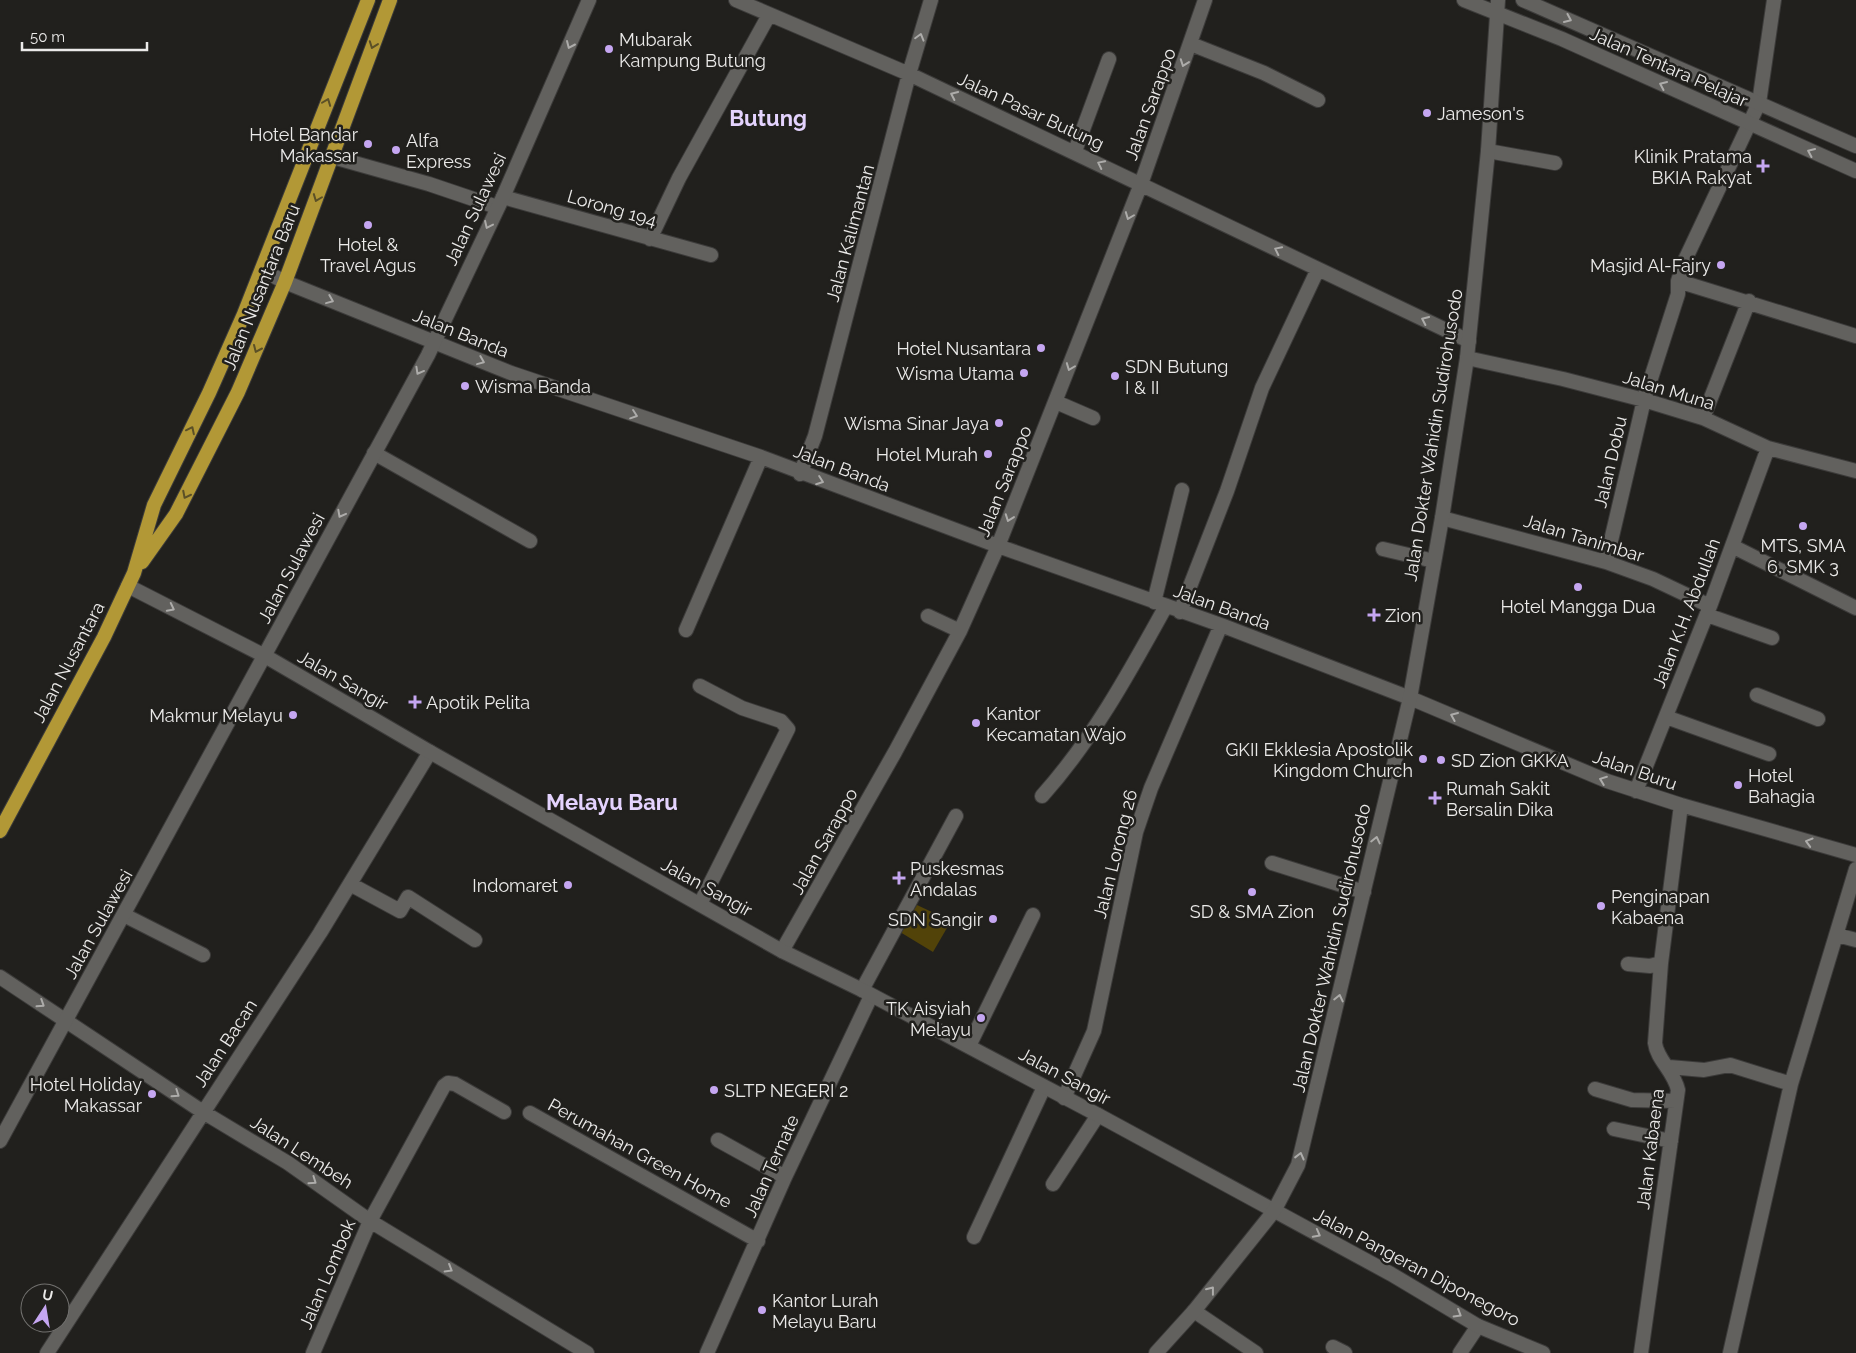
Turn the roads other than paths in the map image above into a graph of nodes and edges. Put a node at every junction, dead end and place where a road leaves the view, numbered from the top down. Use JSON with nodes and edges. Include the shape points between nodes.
{"nodes":[{"id":1,"x":368,"y":0,"type":"edge"},
{"id":2,"x":390,"y":0,"type":"edge"},
{"id":3,"x":589,"y":0,"type":"edge"},
{"id":4,"x":736,"y":0,"type":"edge"},
{"id":5,"x":931,"y":0,"type":"edge"},
{"id":6,"x":1204,"y":0,"type":"edge"},
{"id":7,"x":1464,"y":0,"type":"edge"},
{"id":8,"x":1523,"y":0,"type":"edge"},
{"id":9,"x":1774,"y":0,"type":"edge"},
{"id":10,"x":1498,"y":6,"type":"edge"},
{"id":11,"x":769,"y":15,"type":"junction"},
{"id":12,"x":1191,"y":44,"type":"junction"},
{"id":13,"x":1109,"y":59,"type":"dead end"},
{"id":14,"x":909,"y":74,"type":"junction"},
{"id":15,"x":1318,"y":100,"type":"dead end"},
{"id":16,"x":1760,"y":103,"type":"junction"},
{"id":17,"x":1750,"y":125,"type":"junction"},
{"id":18,"x":1856,"y":146,"type":"edge"},
{"id":19,"x":1488,"y":151,"type":"junction"},
{"id":20,"x":1074,"y":152,"type":"junction"},
{"id":21,"x":332,"y":157,"type":"junction"},
{"id":22,"x":1554,"y":162,"type":"dead end"},
{"id":23,"x":1856,"y":171,"type":"edge"},
{"id":24,"x":1141,"y":184,"type":"junction"},
{"id":25,"x":500,"y":202,"type":"junction"},
{"id":26,"x":650,"y":239,"type":"junction"},
{"id":27,"x":711,"y":255,"type":"dead end"},
{"id":28,"x":1318,"y":269,"type":"junction"},
{"id":29,"x":262,"y":270,"type":"junction"},
{"id":30,"x":1678,"y":281,"type":"junction"},
{"id":31,"x":285,"y":282,"type":"junction"},
{"id":32,"x":1749,"y":301,"type":"junction"},
{"id":33,"x":1856,"y":336,"type":"edge"},
{"id":34,"x":1469,"y":341,"type":"junction"},
{"id":35,"x":433,"y":342,"type":"junction"},
{"id":36,"x":1468,"y":358,"type":"junction"},
{"id":37,"x":1644,"y":400,"type":"junction"},
{"id":38,"x":1056,"y":402,"type":"junction"},
{"id":39,"x":1093,"y":418,"type":"dead end"},
{"id":40,"x":1703,"y":418,"type":"junction"},
{"id":41,"x":1768,"y":448,"type":"junction"},
{"id":42,"x":374,"y":453,"type":"junction"},
{"id":43,"x":761,"y":457,"type":"junction"},
{"id":44,"x":1856,"y":470,"type":"edge"},
{"id":45,"x":800,"y":474,"type":"junction"},
{"id":46,"x":1182,"y":490,"type":"dead end"},
{"id":47,"x":154,"y":505,"type":"joint"},
{"id":48,"x":1442,"y":518,"type":"junction"},
{"id":49,"x":530,"y":541,"type":"dead end"},
{"id":50,"x":998,"y":546,"type":"junction"},
{"id":51,"x":1732,"y":546,"type":"junction"},
{"id":52,"x":1383,"y":549,"type":"dead end"},
{"id":53,"x":1434,"y":561,"type":"junction"},
{"id":54,"x":1606,"y":562,"type":"junction"},
{"id":55,"x":134,"y":573,"type":"junction"},
{"id":56,"x":128,"y":586,"type":"junction"},
{"id":57,"x":1160,"y":604,"type":"junction"},
{"id":58,"x":1856,"y":608,"type":"edge"},
{"id":59,"x":1709,"y":611,"type":"junction"},
{"id":60,"x":1180,"y":612,"type":"junction"},
{"id":61,"x":928,"y":616,"type":"dead end"},
{"id":62,"x":1221,"y":625,"type":"junction"},
{"id":63,"x":686,"y":630,"type":"dead end"},
{"id":64,"x":960,"y":631,"type":"junction"},
{"id":65,"x":1772,"y":638,"type":"dead end"},
{"id":66,"x":265,"y":656,"type":"junction"},
{"id":67,"x":700,"y":686,"type":"dead end"},
{"id":68,"x":1757,"y":695,"type":"dead end"},
{"id":69,"x":1410,"y":698,"type":"junction"},
{"id":70,"x":1666,"y":717,"type":"junction"},
{"id":71,"x":1818,"y":718,"type":"dead end"},
{"id":72,"x":430,"y":752,"type":"junction"},
{"id":73,"x":1769,"y":754,"type":"dead end"},
{"id":74,"x":1636,"y":791,"type":"junction"},
{"id":75,"x":1042,"y":796,"type":"dead end"},
{"id":76,"x":1681,"y":805,"type":"junction"},
{"id":77,"x":956,"y":816,"type":"dead end"},
{"id":78,"x":0,"y":831,"type":"edge"},
{"id":79,"x":1856,"y":855,"type":"edge"},
{"id":80,"x":1272,"y":863,"type":"dead end"},
{"id":81,"x":1856,"y":869,"type":"edge"},
{"id":82,"x":350,"y":884,"type":"junction"},
{"id":83,"x":1364,"y":892,"type":"junction"},
{"id":84,"x":700,"y":904,"type":"junction"},
{"id":85,"x":124,"y":915,"type":"junction"},
{"id":86,"x":1033,"y":915,"type":"dead end"},
{"id":87,"x":1837,"y":935,"type":"junction"},
{"id":88,"x":474,"y":940,"type":"dead end"},
{"id":89,"x":1856,"y":940,"type":"edge"},
{"id":90,"x":782,"y":951,"type":"junction"},
{"id":91,"x":202,"y":954,"type":"dead end"},
{"id":92,"x":1661,"y":963,"type":"junction"},
{"id":93,"x":1628,"y":964,"type":"dead end"},
{"id":94,"x":0,"y":977,"type":"edge"},
{"id":95,"x":866,"y":993,"type":"junction"},
{"id":96,"x":67,"y":1020,"type":"junction"},
{"id":97,"x":969,"y":1046,"type":"junction"},
{"id":98,"x":1669,"y":1067,"type":"junction"},
{"id":99,"x":1791,"y":1084,"type":"junction"},
{"id":100,"x":1044,"y":1087,"type":"junction"},
{"id":101,"x":1595,"y":1090,"type":"dead end"},
{"id":102,"x":1064,"y":1098,"type":"junction"},
{"id":103,"x":1676,"y":1101,"type":"junction"},
{"id":104,"x":203,"y":1112,"type":"junction"},
{"id":105,"x":504,"y":1112,"type":"dead end"},
{"id":106,"x":530,"y":1112,"type":"dead end"},
{"id":107,"x":1098,"y":1115,"type":"junction"},
{"id":108,"x":1614,"y":1129,"type":"dead end"},
{"id":109,"x":718,"y":1140,"type":"dead end"},
{"id":110,"x":0,"y":1141,"type":"edge"},
{"id":111,"x":1671,"y":1141,"type":"junction"},
{"id":112,"x":785,"y":1178,"type":"junction"},
{"id":113,"x":1053,"y":1184,"type":"dead end"},
{"id":114,"x":1274,"y":1212,"type":"junction"},
{"id":115,"x":370,"y":1221,"type":"junction"},
{"id":116,"x":974,"y":1237,"type":"dead end"},
{"id":117,"x":758,"y":1241,"type":"junction"},
{"id":118,"x":1194,"y":1312,"type":"junction"},
{"id":119,"x":1478,"y":1326,"type":"junction"},
{"id":120,"x":48,"y":1353,"type":"edge"},
{"id":121,"x":313,"y":1353,"type":"edge"},
{"id":122,"x":586,"y":1353,"type":"edge"},
{"id":123,"x":707,"y":1353,"type":"edge"},
{"id":124,"x":1156,"y":1353,"type":"edge"},
{"id":125,"x":1256,"y":1353,"type":"edge"},
{"id":126,"x":1460,"y":1353,"type":"edge"},
{"id":127,"x":1543,"y":1353,"type":"edge"},
{"id":128,"x":1641,"y":1353,"type":"edge"},
{"id":129,"x":1730,"y":1353,"type":"edge"}],
"edges":[{"from":29,"to":1,"type":"highway","name":"Jalan Nusantara Baru","one_way":true},
{"from":2,"to":21,"type":"highway","name":"Jalan Nusantara Baru","one_way":true},
{"from":3,"to":25,"type":"street","name":"Jalan Sulawesi","one_way":true},
{"from":4,"to":11,"type":"street","name":"Jalan Pasar Butung"},
{"from":14,"to":5,"type":"street","name":"Jalan Kalimantan","one_way":true},
{"from":6,"to":12,"type":"street","name":"Jalan Sarappo"},
{"from":7,"to":10,"type":"street","name":"Jalan Tentara Pelajar"},
{"from":8,"to":16,"type":"street","name":"Jalan Tentara Pelajar","one_way":true},
{"from":9,"to":16,"type":"street","name":"Jalan Dobu"},
{"from":17,"to":10,"type":"street","name":"Jalan Tentara Pelajar","one_way":true},
{"from":10,"to":19,"type":"street","name":"Jalan Dokter Wahidin Sudirohusodo"},
{"from":11,"to":14,"type":"street","name":"Jalan Pasar Butung"},
{"from":11,"to":26,"type":"street","via":[[679,178]]},
{"from":12,"to":15,"type":"street","via":[[1264,73]]},
{"from":12,"to":24,"type":"street","name":"Jalan Sarappo","one_way":true},
{"from":13,"to":20,"type":"street"},
{"from":20,"to":14,"type":"street","name":"Jalan Pasar Butung","one_way":true},
{"from":14,"to":45,"type":"street","name":"Jalan Kalimantan","via":[[815,436]]},
{"from":16,"to":17,"type":"street","name":"Jalan Dobu"},
{"from":16,"to":18,"type":"street","name":"Jalan Tentara Pelajar"},
{"from":23,"to":17,"type":"street","name":"Jalan Tentara Pelajar","one_way":true},
{"from":17,"to":30,"type":"street","name":"Jalan Dobu","via":[[1710,203]]},
{"from":19,"to":22,"type":"street"},
{"from":19,"to":34,"type":"street","name":"Jalan Dokter Wahidin Sudirohusodo"},
{"from":24,"to":20,"type":"street","name":"Jalan Pasar Butung","one_way":true},
{"from":21,"to":25,"type":"street","name":"Lorong 194"},
{"from":21,"to":31,"type":"highway","name":"Jalan Nusantara Baru","one_way":true},
{"from":28,"to":24,"type":"street","name":"Jalan Pasar Butung","one_way":true},
{"from":24,"to":38,"type":"street","name":"Jalan Sarappo","one_way":true},
{"from":25,"to":26,"type":"street","name":"Lorong 194"},
{"from":25,"to":35,"type":"street","name":"Jalan Sulawesi","one_way":true},
{"from":26,"to":27,"type":"street","name":"Lorong 194"},
{"from":34,"to":28,"type":"street","name":"Jalan Pasar Butung","one_way":true},
{"from":28,"to":60,"type":"street","via":[[1262,388],[1227,491]]},
{"from":29,"to":31,"type":"street","name":"Jalan Banda"},
{"from":47,"to":29,"type":"highway","name":"Jalan Nusantara Baru","one_way":true,"via":[[209,392]]},
{"from":30,"to":32,"type":"street"},
{"from":30,"to":37,"type":"street","name":"Jalan Dobu","via":[[1678,294]]},
{"from":31,"to":35,"type":"street","name":"Jalan Banda","one_way":true},
{"from":31,"to":55,"type":"highway","name":"Jalan Nusantara Baru","one_way":true,"via":[[238,392],[176,514]]},
{"from":32,"to":33,"type":"street"},
{"from":32,"to":40,"type":"street"},
{"from":34,"to":36,"type":"street","name":"Jalan Dokter Wahidin Sudirohusodo"},
{"from":35,"to":42,"type":"street","name":"Jalan Sulawesi","one_way":true},
{"from":35,"to":43,"type":"street","name":"Jalan Banda","one_way":true,"via":[[510,373]]},
{"from":36,"to":37,"type":"street","name":"Jalan Muna"},
{"from":36,"to":48,"type":"street","name":"Jalan Dokter Wahidin Sudirohusodo"},
{"from":37,"to":40,"type":"street","name":"Jalan Muna"},
{"from":37,"to":54,"type":"street","name":"Jalan Dobu"},
{"from":38,"to":39,"type":"street"},
{"from":38,"to":50,"type":"street","name":"Jalan Sarappo","one_way":true},
{"from":40,"to":41,"type":"street","name":"Jalan Muna"},
{"from":41,"to":44,"type":"street","name":"Jalan Muna"},
{"from":41,"to":51,"type":"street","name":"Jalan K.H. Abdullah"},
{"from":42,"to":49,"type":"street"},
{"from":42,"to":66,"type":"street","name":"Jalan Sulawesi","one_way":true},
{"from":43,"to":45,"type":"street","name":"Jalan Banda"},
{"from":43,"to":63,"type":"street"},
{"from":45,"to":50,"type":"street","name":"Jalan Banda","one_way":true},
{"from":46,"to":57,"type":"street"},
{"from":47,"to":55,"type":"highway","name":"Jalan Nusantara"},
{"from":48,"to":53,"type":"street","name":"Jalan Dokter Wahidin Sudirohusodo"},
{"from":48,"to":54,"type":"street","name":"Jalan Tanimbar"},
{"from":50,"to":57,"type":"street","name":"Jalan Banda"},
{"from":50,"to":64,"type":"street","name":"Jalan Sarappo"},
{"from":51,"to":58,"type":"street"},
{"from":51,"to":59,"type":"street","name":"Jalan K.H. Abdullah"},
{"from":52,"to":53,"type":"street"},
{"from":53,"to":69,"type":"street","name":"Jalan Dokter Wahidin Sudirohusodo"},
{"from":54,"to":59,"type":"street","name":"Jalan Tanimbar","via":[[1653,579]]},
{"from":55,"to":56,"type":"highway","name":"Jalan Nusantara"},
{"from":56,"to":66,"type":"street","name":"Jalan Sangir","one_way":true},
{"from":56,"to":78,"type":"highway","name":"Jalan Nusantara"},
{"from":57,"to":60,"type":"street","name":"Jalan Banda"},
{"from":57,"to":75,"type":"street","via":[[1095,728]]},
{"from":59,"to":65,"type":"street","name":"Jalan Tanimbar"},
{"from":59,"to":70,"type":"street","name":"Jalan K.H. Abdullah"},
{"from":60,"to":62,"type":"street","name":"Jalan Banda"},
{"from":61,"to":64,"type":"street"},
{"from":62,"to":69,"type":"street","name":"Jalan Banda"},
{"from":62,"to":102,"type":"street","name":"Jalan Lorong 26","via":[[1151,788],[1136,832],[1094,1031]]},
{"from":64,"to":90,"type":"street","name":"Jalan Sarappo"},
{"from":66,"to":72,"type":"street","name":"Jalan Sangir"},
{"from":66,"to":85,"type":"street","name":"Jalan Sulawesi"},
{"from":67,"to":84,"type":"street","via":[[742,708],[781,721],[788,729]]},
{"from":68,"to":71,"type":"street"},
{"from":74,"to":69,"type":"street","name":"Jalan Buru","one_way":true},
{"from":83,"to":69,"type":"street","name":"Jalan Dokter Wahidin Sudirohusodo","one_way":true},
{"from":70,"to":73,"type":"street"},
{"from":70,"to":74,"type":"street","name":"Jalan K.H. Abdullah"},
{"from":72,"to":82,"type":"street","name":"Jalan Bacan"},
{"from":72,"to":84,"type":"street","name":"Jalan Sangir"},
{"from":74,"to":76,"type":"street","name":"Jalan Buru"},
{"from":79,"to":76,"type":"street","name":"Jalan Buru","one_way":true},
{"from":76,"to":92,"type":"street","name":"Jalan Kabaena"},
{"from":77,"to":95,"type":"street","name":"Jalan Ternate"},
{"from":80,"to":83,"type":"street"},
{"from":81,"to":87,"type":"street"},
{"from":82,"to":88,"type":"street","via":[[400,911],[408,897]]},
{"from":82,"to":104,"type":"street","name":"Jalan Bacan"},
{"from":114,"to":83,"type":"street","name":"Jalan Dokter Wahidin Sudirohusodo","one_way":true,"via":[[1298,1165]]},
{"from":84,"to":90,"type":"street","name":"Jalan Sangir"},
{"from":85,"to":91,"type":"street"},
{"from":85,"to":96,"type":"street","name":"Jalan Sulawesi"},
{"from":86,"to":97,"type":"street"},
{"from":87,"to":89,"type":"street"},
{"from":87,"to":99,"type":"street"},
{"from":90,"to":95,"type":"street","name":"Jalan Sangir"},
{"from":92,"to":93,"type":"street","via":[[1650,966]]},
{"from":92,"to":98,"type":"street","name":"Jalan Kabaena","via":[[1655,1043],[1657,1052]]},
{"from":94,"to":96,"type":"street","name":"Jalan Lembeh","one_way":true},
{"from":95,"to":97,"type":"street","name":"Jalan Sangir"},
{"from":95,"to":112,"type":"street","name":"Jalan Ternate"},
{"from":96,"to":104,"type":"street","name":"Jalan Lembeh","one_way":true},
{"from":96,"to":110,"type":"street","name":"Jalan Sulawesi"},
{"from":97,"to":100,"type":"street","name":"Jalan Sangir"},
{"from":98,"to":99,"type":"street","via":[[1704,1070],[1730,1065]]},
{"from":98,"to":103,"type":"street","name":"Jalan Kabaena","via":[[1676,1082]]},
{"from":99,"to":129,"type":"street"},
{"from":100,"to":102,"type":"street","name":"Jalan Sangir"},
{"from":100,"to":116,"type":"street"},
{"from":101,"to":103,"type":"street","via":[[1632,1100]]},
{"from":102,"to":107,"type":"street","name":"Jalan Sangir"},
{"from":103,"to":111,"type":"street","name":"Jalan Kabaena"},
{"from":104,"to":115,"type":"street","name":"Jalan Lembeh","one_way":true,"via":[[288,1162]]},
{"from":104,"to":120,"type":"street","name":"Jalan Bacan"},
{"from":105,"to":115,"type":"street","name":"Jalan Lombok","via":[[455,1084],[444,1086]]},
{"from":106,"to":117,"type":"street","name":"Perumahan Green Home"},
{"from":107,"to":113,"type":"street"},
{"from":107,"to":114,"type":"street","name":"Jalan Sangir"},
{"from":108,"to":111,"type":"street"},
{"from":109,"to":112,"type":"street"},
{"from":111,"to":128,"type":"street","name":"Jalan Kabaena"},
{"from":112,"to":117,"type":"street","name":"Jalan Ternate"},
{"from":118,"to":114,"type":"street","name":"Jalan Dokter Wahidin Sudirohusodo","one_way":true},
{"from":114,"to":119,"type":"street","name":"Jalan Pangeran Diponegoro","one_way":true,"via":[[1391,1274]]},
{"from":115,"to":121,"type":"street","name":"Jalan Lombok"},
{"from":115,"to":122,"type":"street","name":"Jalan Lembeh","one_way":true},
{"from":117,"to":123,"type":"street","name":"Jalan Ternate"},
{"from":118,"to":124,"type":"street","name":"Jalan Dokter Wahidin Sudirohusodo"},
{"from":118,"to":125,"type":"street"},
{"from":119,"to":126,"type":"street"},
{"from":119,"to":127,"type":"street","name":"Jalan Pangeran Diponegoro"}]}
